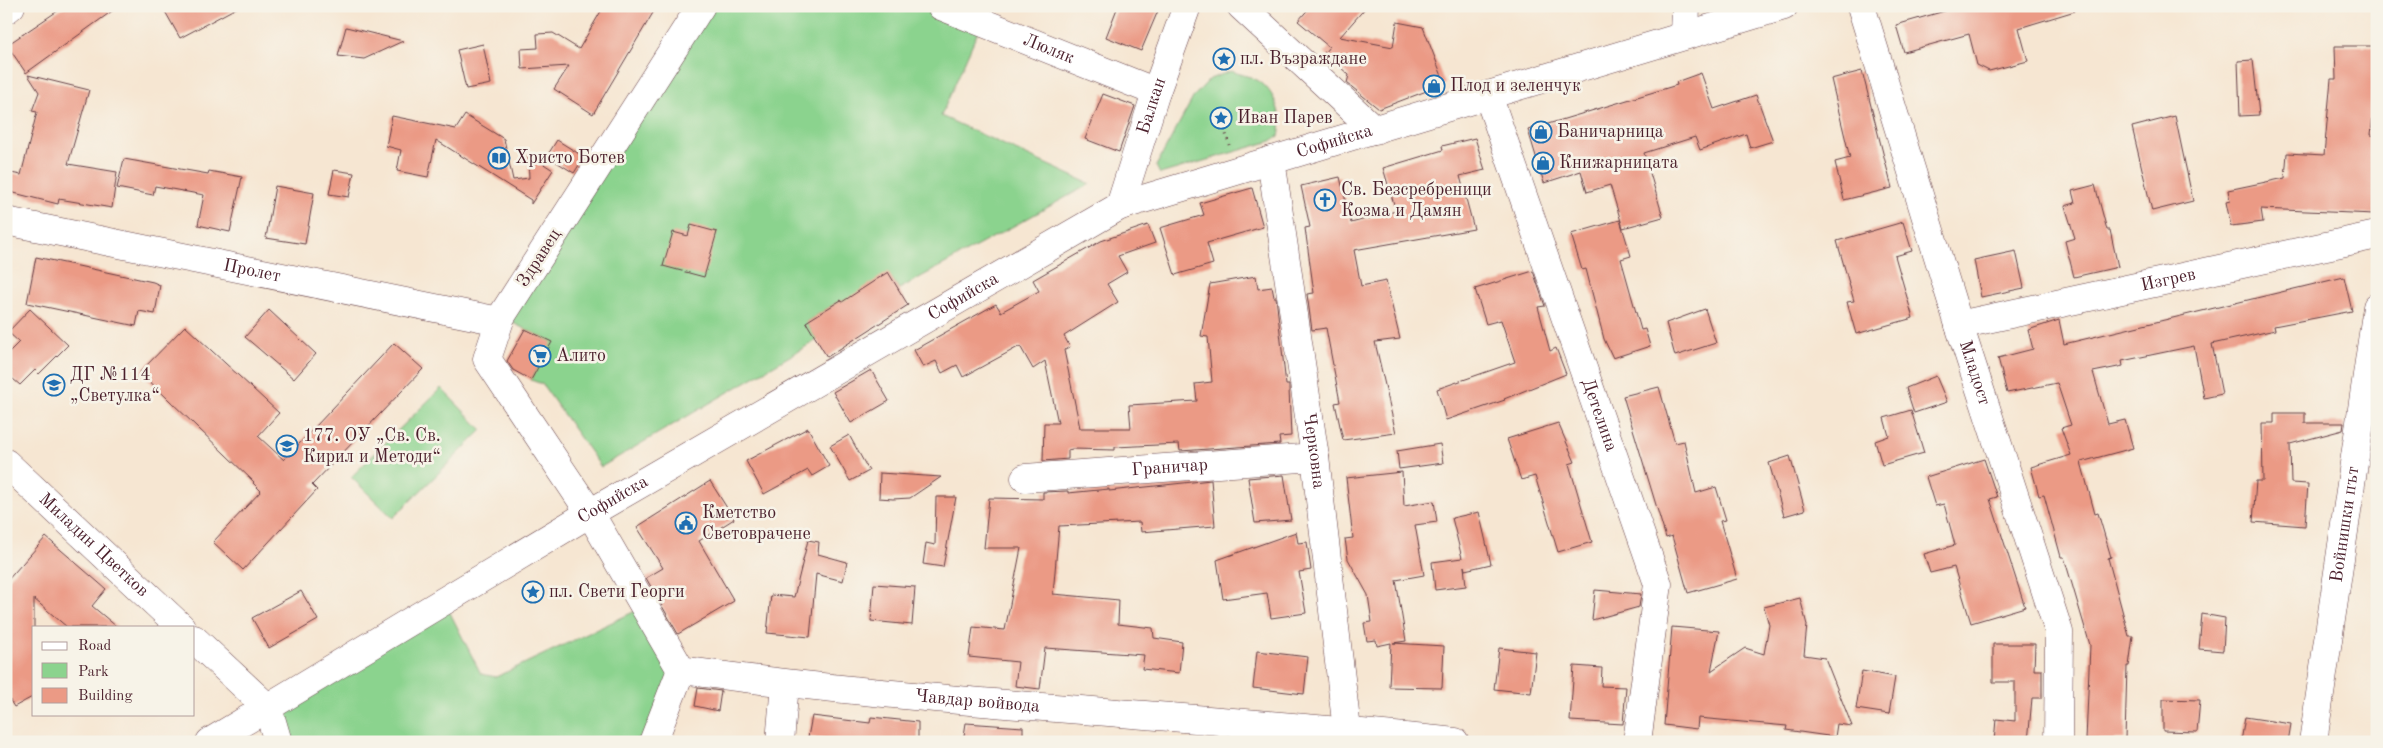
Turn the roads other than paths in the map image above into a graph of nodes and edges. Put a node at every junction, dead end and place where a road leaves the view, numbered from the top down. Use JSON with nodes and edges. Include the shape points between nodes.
{"nodes":[{"id":1,"x":11,"y":6,"type":"edge"},
{"id":2,"x":701,"y":6,"type":"edge"},
{"id":3,"x":941,"y":6,"type":"edge"},
{"id":4,"x":1187,"y":6,"type":"edge"},
{"id":5,"x":1241,"y":6,"type":"edge"},
{"id":6,"x":1686,"y":6,"type":"edge"},
{"id":7,"x":1784,"y":6,"type":"edge"},
{"id":8,"x":1861,"y":6,"type":"edge"},
{"id":9,"x":6,"y":10,"type":"edge"},
{"id":10,"x":1685,"y":35,"type":"junction"},
{"id":11,"x":1156,"y":92,"type":"junction"},
{"id":12,"x":1488,"y":95,"type":"junction"},
{"id":13,"x":1375,"y":130,"type":"junction"},
{"id":14,"x":1271,"y":160,"type":"junction"},
{"id":15,"x":1120,"y":206,"type":"junction"},
{"id":16,"x":6,"y":221,"type":"edge"},
{"id":17,"x":2377,"y":235,"type":"edge"},
{"id":18,"x":2377,"y":307,"type":"edge"},
{"id":19,"x":499,"y":321,"type":"junction"},
{"id":20,"x":1958,"y":325,"type":"junction"},
{"id":21,"x":1314,"y":457,"type":"junction"},
{"id":22,"x":6,"y":464,"type":"edge"},
{"id":23,"x":1025,"y":478,"type":"dead end"},
{"id":24,"x":590,"y":513,"type":"junction"},
{"id":25,"x":180,"y":626,"type":"edge"},
{"id":26,"x":195,"y":640,"type":"edge"},
{"id":27,"x":681,"y":670,"type":"junction"},
{"id":28,"x":785,"y":684,"type":"junction"},
{"id":29,"x":268,"y":708,"type":"junction"},
{"id":30,"x":1345,"y":736,"type":"edge"},
{"id":31,"x":210,"y":742,"type":"edge"},
{"id":32,"x":278,"y":742,"type":"edge"},
{"id":33,"x":653,"y":742,"type":"edge"},
{"id":34,"x":780,"y":742,"type":"edge"},
{"id":35,"x":1455,"y":742,"type":"edge"},
{"id":36,"x":1637,"y":742,"type":"edge"},
{"id":37,"x":2058,"y":742,"type":"edge"},
{"id":38,"x":2313,"y":742,"type":"edge"}],
"edges":[{"from":1,"to":9,"type":"street"},
{"from":2,"to":19,"type":"street","name":"Здравец"},
{"from":3,"to":11,"type":"street","name":"Люляк"},
{"from":4,"to":11,"type":"street","name":"Балкан"},
{"from":5,"to":13,"type":"street"},
{"from":6,"to":10,"type":"street"},
{"from":7,"to":10,"type":"street","name":"Софийска"},
{"from":8,"to":20,"type":"street","name":"Младост"},
{"from":10,"to":12,"type":"street","name":"Софийска"},
{"from":11,"to":15,"type":"street","name":"Балкан"},
{"from":12,"to":13,"type":"street","name":"Софийска"},
{"from":12,"to":36,"type":"street","name":"Детелина","via":[[1658,584]]},
{"from":13,"to":14,"type":"street","name":"Софийска"},
{"from":14,"to":15,"type":"street","name":"Софийска"},
{"from":14,"to":21,"type":"street","name":"Черковна"},
{"from":15,"to":24,"type":"street","name":"Софийска"},
{"from":16,"to":19,"type":"street","name":"Пролет"},
{"from":17,"to":20,"type":"street","name":"Изгрев"},
{"from":18,"to":38,"type":"street","name":"Войнишки път"},
{"from":19,"to":24,"type":"street","name":"Здравец","via":[[487,359]]},
{"from":20,"to":37,"type":"street","name":"Младост","via":[[2059,632]]},
{"from":21,"to":23,"type":"street","name":"Граничар"},
{"from":21,"to":30,"type":"street","name":"Черковна"},
{"from":22,"to":25,"type":"street","name":"Миладин Цветков"},
{"from":24,"to":27,"type":"street"},
{"from":24,"to":29,"type":"street","name":"Софийска"},
{"from":26,"to":29,"type":"street"},
{"from":27,"to":28,"type":"street","name":"Чавдар войвода"},
{"from":27,"to":33,"type":"street"},
{"from":28,"to":30,"type":"street","name":"Чавдар войвода"},
{"from":28,"to":34,"type":"street"},
{"from":29,"to":31,"type":"street","name":"Софийска"},
{"from":29,"to":32,"type":"street"},
{"from":30,"to":35,"type":"street","name":"Чавдар войвода"}]}
